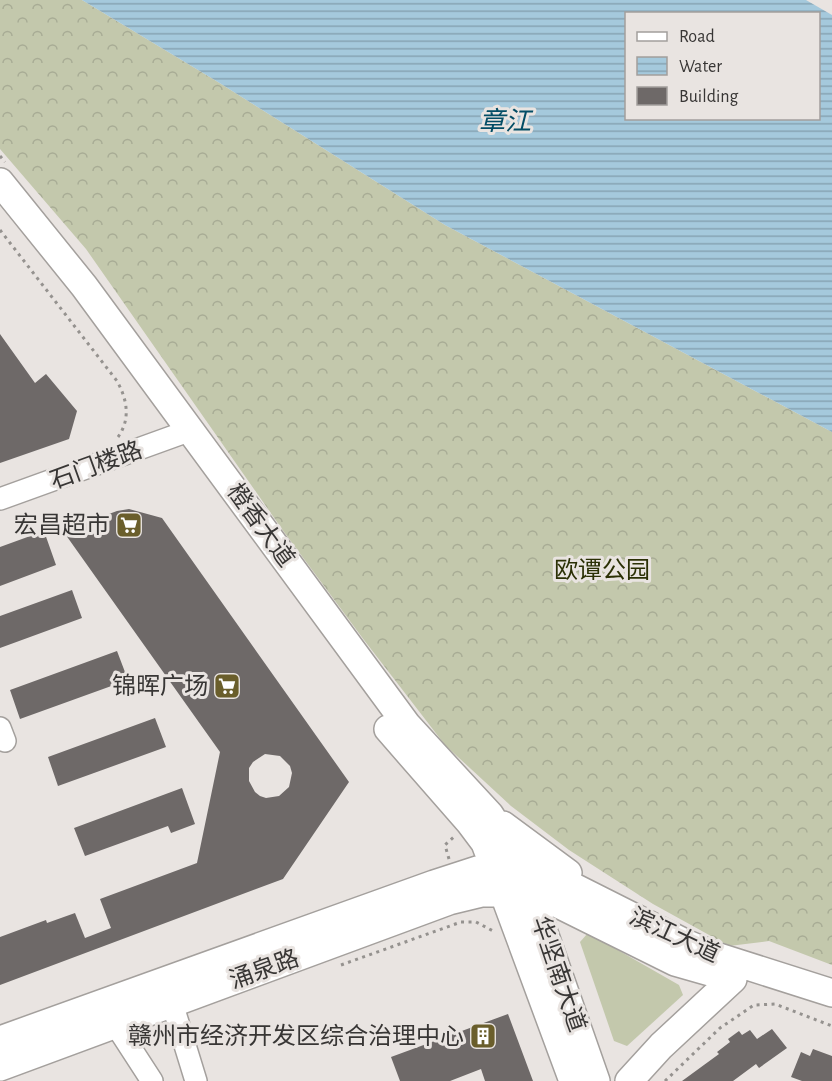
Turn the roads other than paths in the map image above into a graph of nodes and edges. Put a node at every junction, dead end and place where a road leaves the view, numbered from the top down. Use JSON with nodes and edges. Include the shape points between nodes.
{"nodes":[{"id":1,"x":5,"y":176,"type":"edge"},
{"id":2,"x":0,"y":208,"type":"edge"},
{"id":3,"x":183,"y":434,"type":"junction"},
{"id":4,"x":0,"y":499,"type":"edge"},
{"id":5,"x":462,"y":814,"type":"junction"},
{"id":6,"x":490,"y":815,"type":"junction"},
{"id":7,"x":507,"y":876,"type":"junction"},
{"id":8,"x":434,"y":884,"type":"junction"},
{"id":9,"x":532,"y":897,"type":"junction"},
{"id":10,"x":632,"y":915,"type":"junction"},
{"id":11,"x":733,"y":979,"type":"junction"},
{"id":12,"x":832,"y":993,"type":"edge"},
{"id":13,"x":172,"y":1003,"type":"junction"},
{"id":14,"x":832,"y":1009,"type":"edge"},
{"id":15,"x":115,"y":1024,"type":"junction"},
{"id":16,"x":0,"y":1040,"type":"edge"},
{"id":17,"x":0,"y":1067,"type":"edge"},
{"id":18,"x":152,"y":1081,"type":"edge"},
{"id":19,"x":196,"y":1081,"type":"edge"},
{"id":20,"x":573,"y":1081,"type":"edge"},
{"id":21,"x":596,"y":1081,"type":"edge"},
{"id":22,"x":629,"y":1081,"type":"edge"}],
"edges":[{"from":1,"to":3,"type":"main road","name":"橙香大道"},
{"from":2,"to":3,"type":"main road","name":"橙香大道"},
{"from":3,"to":4,"type":"street","name":"石门楼路"},
{"from":3,"to":5,"type":"main road","name":"橙香大道","via":[[394,737]]},
{"from":3,"to":6,"type":"main road","name":"橙香大道","via":[[407,725]]},
{"from":5,"to":7,"type":"main road","name":"橙香大道"},
{"from":5,"to":8,"type":"main road","via":[[467,831],[462,858]]},
{"from":6,"to":7,"type":"main road","name":"橙香大道","via":[[512,849]]},
{"from":6,"to":10,"type":"main road","via":[[555,865]]},
{"from":7,"to":8,"type":"main road","name":"涌泉路","via":[[477,870]]},
{"from":7,"to":9,"type":"main road","name":"涌泉路"},
{"from":7,"to":10,"type":"main road","name":"滨江大道","via":[[546,873]]},
{"from":7,"to":13,"type":"main road","name":"涌泉路","via":[[482,893]]},
{"from":7,"to":20,"type":"main road","name":"华坚南大道"},
{"from":8,"to":16,"type":"main road","name":"涌泉路"},
{"from":9,"to":11,"type":"main road","name":"滨江大道","via":[[572,910],[675,962]]},
{"from":9,"to":21,"type":"main road","name":"华坚南大道"},
{"from":10,"to":12,"type":"main road","name":"滨江大道","via":[[716,956]]},
{"from":11,"to":14,"type":"main road","name":"滨江大道"},
{"from":11,"to":22,"type":"main road"},
{"from":13,"to":15,"type":"main road","name":"涌泉路"},
{"from":13,"to":19,"type":"street"},
{"from":15,"to":17,"type":"main road","name":"涌泉路"},
{"from":15,"to":18,"type":"street"}]}
